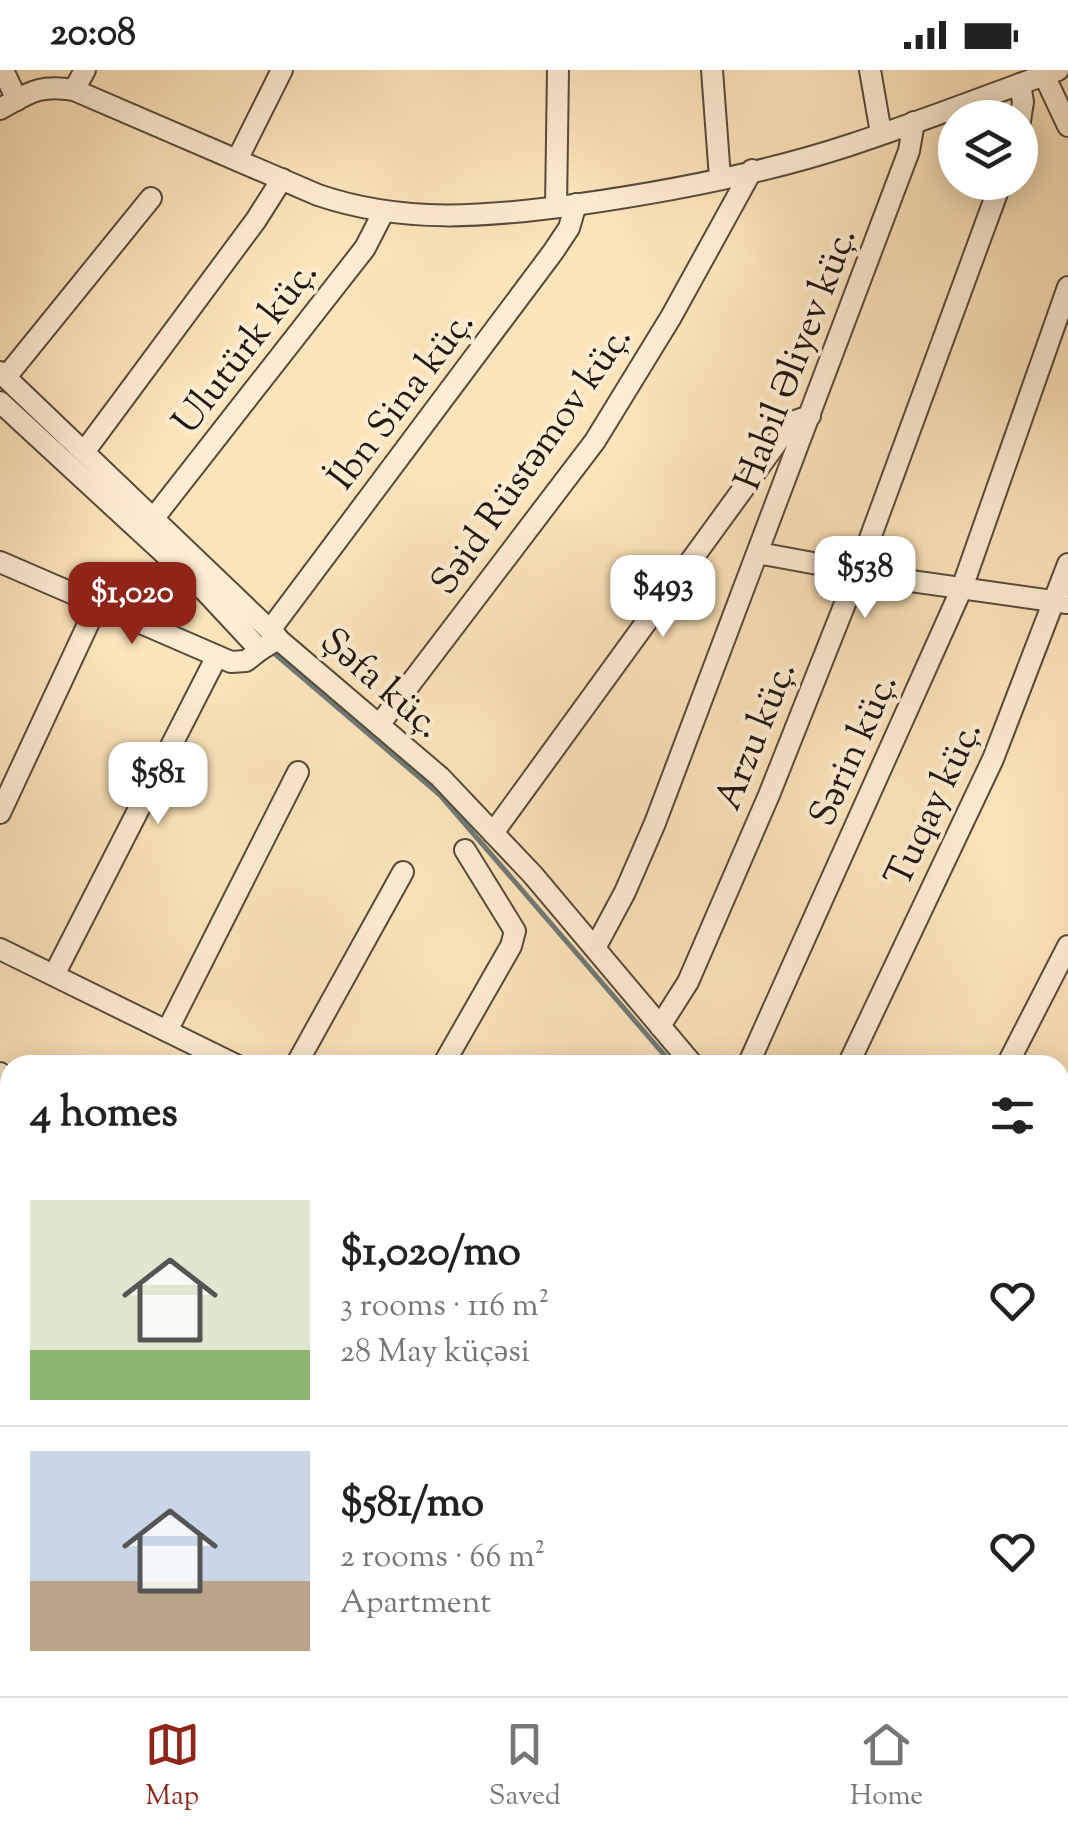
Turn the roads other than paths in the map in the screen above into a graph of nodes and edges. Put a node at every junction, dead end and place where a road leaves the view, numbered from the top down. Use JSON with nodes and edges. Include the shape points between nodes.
{"nodes":[{"id":1,"x":3,"y":70,"type":"edge"},
{"id":2,"x":85,"y":70,"type":"edge"},
{"id":3,"x":282,"y":70,"type":"edge"},
{"id":4,"x":558,"y":70,"type":"edge"},
{"id":5,"x":712,"y":70,"type":"edge"},
{"id":6,"x":870,"y":70,"type":"edge"},
{"id":7,"x":1051,"y":73,"type":"edge"},
{"id":8,"x":1020,"y":84,"type":"junction"},
{"id":9,"x":74,"y":90,"type":"junction"},
{"id":10,"x":1023,"y":100,"type":"edge"},
{"id":11,"x":8,"y":105,"type":"edge"},
{"id":12,"x":914,"y":122,"type":"junction"},
{"id":13,"x":1068,"y":126,"type":"edge"},
{"id":14,"x":881,"y":134,"type":"junction"},
{"id":15,"x":237,"y":160,"type":"junction"},
{"id":16,"x":752,"y":170,"type":"junction"},
{"id":17,"x":720,"y":178,"type":"junction"},
{"id":18,"x":282,"y":179,"type":"junction"},
{"id":19,"x":151,"y":198,"type":"dead end"},
{"id":20,"x":995,"y":200,"type":"edge"},
{"id":21,"x":566,"y":206,"type":"junction"},
{"id":22,"x":383,"y":212,"type":"junction"},
{"id":23,"x":1068,"y":287,"type":"edge"},
{"id":24,"x":3,"y":375,"type":"edge"},
{"id":25,"x":0,"y":402,"type":"edge"},
{"id":26,"x":810,"y":416,"type":"junction"},
{"id":27,"x":84,"y":452,"type":"junction"},
{"id":28,"x":154,"y":518,"type":"junction"},
{"id":29,"x":758,"y":553,"type":"junction"},
{"id":30,"x":0,"y":562,"type":"edge"},
{"id":31,"x":1068,"y":564,"type":"edge"},
{"id":32,"x":858,"y":571,"type":"junction"},
{"id":33,"x":962,"y":588,"type":"junction"},
{"id":34,"x":1061,"y":602,"type":"edge"},
{"id":35,"x":98,"y":606,"type":"junction"},
{"id":36,"x":274,"y":635,"type":"junction"},
{"id":37,"x":260,"y":650,"type":"junction"},
{"id":38,"x":217,"y":656,"type":"junction"},
{"id":39,"x":380,"y":726,"type":"junction"},
{"id":40,"x":298,"y":772,"type":"dead end"},
{"id":41,"x":0,"y":813,"type":"edge"},
{"id":42,"x":493,"y":832,"type":"junction"},
{"id":43,"x":466,"y":850,"type":"dead end"},
{"id":44,"x":403,"y":872,"type":"dead end"},
{"id":45,"x":1068,"y":946,"type":"edge"},
{"id":46,"x":595,"y":948,"type":"junction"},
{"id":47,"x":0,"y":949,"type":"edge"},
{"id":48,"x":54,"y":975,"type":"junction"},
{"id":49,"x":660,"y":1026,"type":"junction"},
{"id":50,"x":167,"y":1031,"type":"junction"},
{"id":51,"x":216,"y":1055,"type":"edge"},
{"id":52,"x":302,"y":1055,"type":"edge"},
{"id":53,"x":449,"y":1055,"type":"edge"},
{"id":54,"x":685,"y":1055,"type":"edge"},
{"id":55,"x":752,"y":1055,"type":"edge"},
{"id":56,"x":853,"y":1055,"type":"edge"},
{"id":57,"x":1012,"y":1055,"type":"edge"}],
"edges":[{"from":1,"to":11,"type":"street"},
{"from":2,"to":9,"type":"street"},
{"from":3,"to":15,"type":"street"},
{"from":4,"to":21,"type":"street","name":"İbn Sina küç."},
{"from":5,"to":17,"type":"street"},
{"from":6,"to":14,"type":"street"},
{"from":7,"to":8,"type":"street"},
{"from":7,"to":13,"type":"street"},
{"from":8,"to":10,"type":"street"},
{"from":8,"to":12,"type":"street"},
{"from":9,"to":11,"type":"street","via":[[39,88]]},
{"from":9,"to":15,"type":"street"},
{"from":12,"to":14,"type":"street"},
{"from":12,"to":26,"type":"street","name":"Habil Əliyev küç."},
{"from":14,"to":16,"type":"street"},
{"from":15,"to":18,"type":"street"},
{"from":16,"to":17,"type":"street"},
{"from":16,"to":39,"type":"street","name":"Səid Rüstəmov küç.","via":[[595,441]]},
{"from":17,"to":21,"type":"street"},
{"from":18,"to":22,"type":"street"},
{"from":18,"to":27,"type":"street"},
{"from":19,"to":24,"type":"street"},
{"from":20,"to":32,"type":"street","name":"Arzu küç."},
{"from":21,"to":22,"type":"street","via":[[490,216]]},
{"from":21,"to":36,"type":"street","name":"İbn Sina küç.","via":[[569,228],[554,252]]},
{"from":22,"to":28,"type":"street","name":"Ulutürk küç.","via":[[365,248]]},
{"from":23,"to":33,"type":"street","name":"Sərin küç."},
{"from":24,"to":27,"type":"street"},
{"from":25,"to":37,"type":"street","name":"Şəfa küç."},
{"from":26,"to":29,"type":"street","name":"Habil Əliyev küç."},
{"from":26,"to":42,"type":"street","via":[[783,434]]},
{"from":27,"to":28,"type":"street"},
{"from":28,"to":36,"type":"street"},
{"from":29,"to":32,"type":"street"},
{"from":29,"to":46,"type":"street","name":"Habil Əliyev küç.","via":[[655,823]]},
{"from":30,"to":35,"type":"street"},
{"from":31,"to":34,"type":"street","name":"Tuqay küç."},
{"from":32,"to":33,"type":"street"},
{"from":32,"to":49,"type":"street","name":"Arzu küç.","via":[[740,863],[688,982]]},
{"from":33,"to":34,"type":"street"},
{"from":33,"to":55,"type":"street","name":"Sərin küç."},
{"from":34,"to":56,"type":"street","name":"Tuqay küç."},
{"from":35,"to":38,"type":"street"},
{"from":35,"to":41,"type":"street"},
{"from":36,"to":37,"type":"street","name":"Şəfa küç."},
{"from":36,"to":39,"type":"street","name":"Şəfa küç."},
{"from":37,"to":38,"type":"street","via":[[239,662]]},
{"from":38,"to":48,"type":"street"},
{"from":39,"to":42,"type":"street","name":"Şəfa küç."},
{"from":40,"to":50,"type":"street"},
{"from":42,"to":46,"type":"street","name":"Şəfa küç."},
{"from":43,"to":53,"type":"street","via":[[516,931]]},
{"from":44,"to":52,"type":"street"},
{"from":45,"to":57,"type":"street"},
{"from":46,"to":49,"type":"street","name":"Şəfa küç."},
{"from":47,"to":48,"type":"street"},
{"from":48,"to":50,"type":"street"},
{"from":49,"to":54,"type":"street","name":"Şəfa küç."},
{"from":50,"to":51,"type":"street"}]}
